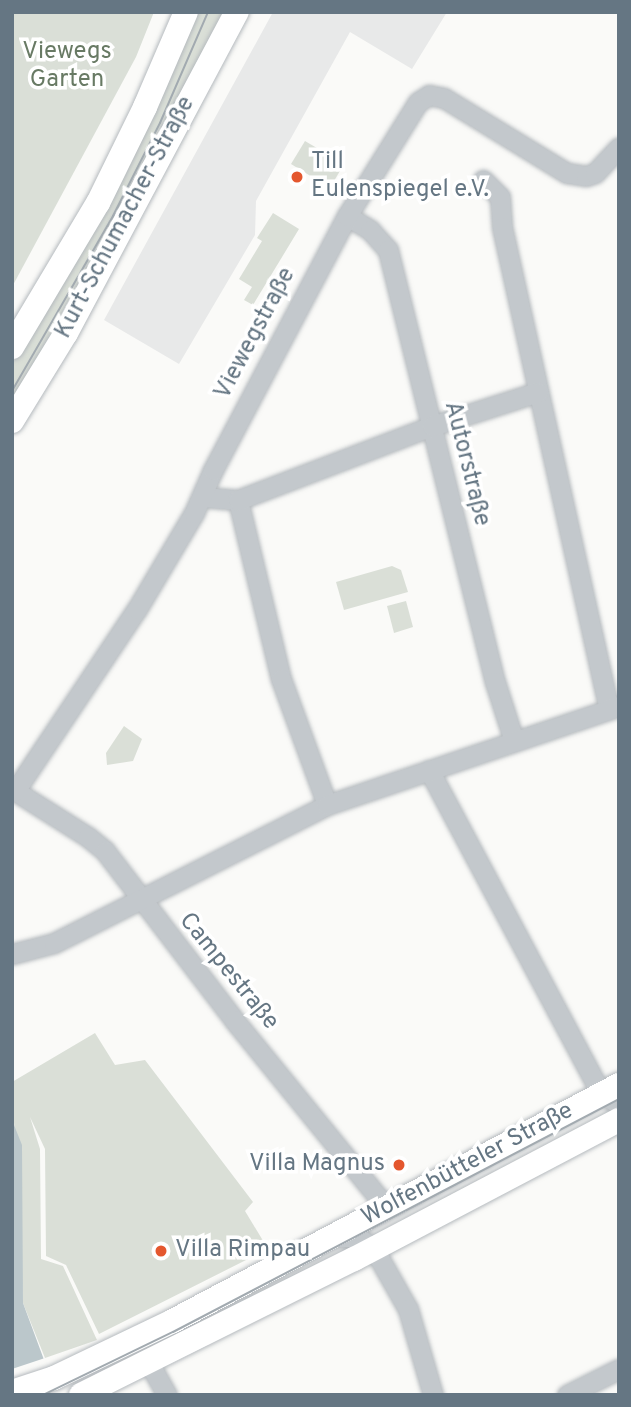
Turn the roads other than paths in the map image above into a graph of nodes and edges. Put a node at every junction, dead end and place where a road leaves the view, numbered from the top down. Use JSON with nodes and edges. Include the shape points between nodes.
{"nodes":[{"id":1,"x":186,"y":12,"type":"edge"},
{"id":2,"x":237,"y":12,"type":"edge"},
{"id":3,"x":619,"y":147,"type":"edge"},
{"id":4,"x":483,"y":180,"type":"dead end"},
{"id":5,"x":346,"y":216,"type":"junction"},
{"id":6,"x":12,"y":347,"type":"edge"},
{"id":7,"x":538,"y":392,"type":"junction"},
{"id":8,"x":12,"y":421,"type":"edge"},
{"id":9,"x":432,"y":426,"type":"junction"},
{"id":10,"x":203,"y":496,"type":"junction"},
{"id":11,"x":238,"y":500,"type":"junction"},
{"id":12,"x":614,"y":707,"type":"edge"},
{"id":13,"x":514,"y":741,"type":"junction"},
{"id":14,"x":429,"y":770,"type":"junction"},
{"id":15,"x":13,"y":790,"type":"edge"},
{"id":16,"x":327,"y":805,"type":"junction"},
{"id":17,"x":140,"y":900,"type":"junction"},
{"id":18,"x":12,"y":954,"type":"edge"},
{"id":19,"x":613,"y":1094,"type":"edge"},
{"id":20,"x":619,"y":1120,"type":"edge"},
{"id":21,"x":387,"y":1208,"type":"junction"},
{"id":22,"x":334,"y":1237,"type":"junction"},
{"id":23,"x":374,"y":1249,"type":"junction"},
{"id":24,"x":148,"y":1361,"type":"junction"},
{"id":25,"x":619,"y":1369,"type":"edge"},
{"id":26,"x":12,"y":1392,"type":"edge"},
{"id":27,"x":81,"y":1395,"type":"edge"},
{"id":28,"x":167,"y":1395,"type":"edge"},
{"id":29,"x":433,"y":1395,"type":"edge"},
{"id":30,"x":567,"y":1395,"type":"edge"}],
"edges":[{"from":1,"to":6,"type":"main road","name":"Kurt-Schumacher-Straße","via":[[98,203]]},
{"from":2,"to":8,"type":"main road","name":"Kurt-Schumacher-Straße","via":[[84,300]]},
{"from":3,"to":5,"type":"street","name":"Viewegstraße","via":[[595,173],[566,173],[444,98],[429,95],[418,102]]},
{"from":4,"to":7,"type":"street","via":[[500,197],[502,226]]},
{"from":5,"to":9,"type":"street","name":"Autorstraße","via":[[382,239],[388,250]]},
{"from":5,"to":10,"type":"street","name":"Viewegstraße"},
{"from":7,"to":9,"type":"street"},
{"from":7,"to":12,"type":"street"},
{"from":9,"to":11,"type":"street"},
{"from":9,"to":13,"type":"street","name":"Autorstraße"},
{"from":10,"to":11,"type":"street"},
{"from":10,"to":15,"type":"street","name":"Viewegstraße","via":[[137,609]]},
{"from":11,"to":16,"type":"street","via":[[281,679]]},
{"from":12,"to":13,"type":"street"},
{"from":13,"to":14,"type":"street"},
{"from":14,"to":16,"type":"street"},
{"from":14,"to":19,"type":"street"},
{"from":15,"to":17,"type":"street","name":"Campestraße","via":[[105,851]]},
{"from":16,"to":17,"type":"street"},
{"from":17,"to":18,"type":"street","via":[[54,943]]},
{"from":17,"to":21,"type":"street","name":"Campestraße"},
{"from":19,"to":21,"type":"main road","name":"Wolfenbütteler Straße"},
{"from":20,"to":23,"type":"main road","name":"Wolfenbütteler Straße"},
{"from":21,"to":22,"type":"main road","name":"Wolfenbütteler Straße"},
{"from":22,"to":23,"type":"street","name":"Wolfenbütteler Straße","via":[[356,1236]]},
{"from":22,"to":26,"type":"main road","name":"Wolfenbütteler Straße","via":[[54,1378]]},
{"from":23,"to":24,"type":"main road","name":"Wolfenbütteler Straße"},
{"from":23,"to":29,"type":"street","via":[[408,1309]]},
{"from":24,"to":27,"type":"main road","name":"Wolfenbütteler Straße"},
{"from":24,"to":28,"type":"street"},
{"from":25,"to":30,"type":"street"}]}
